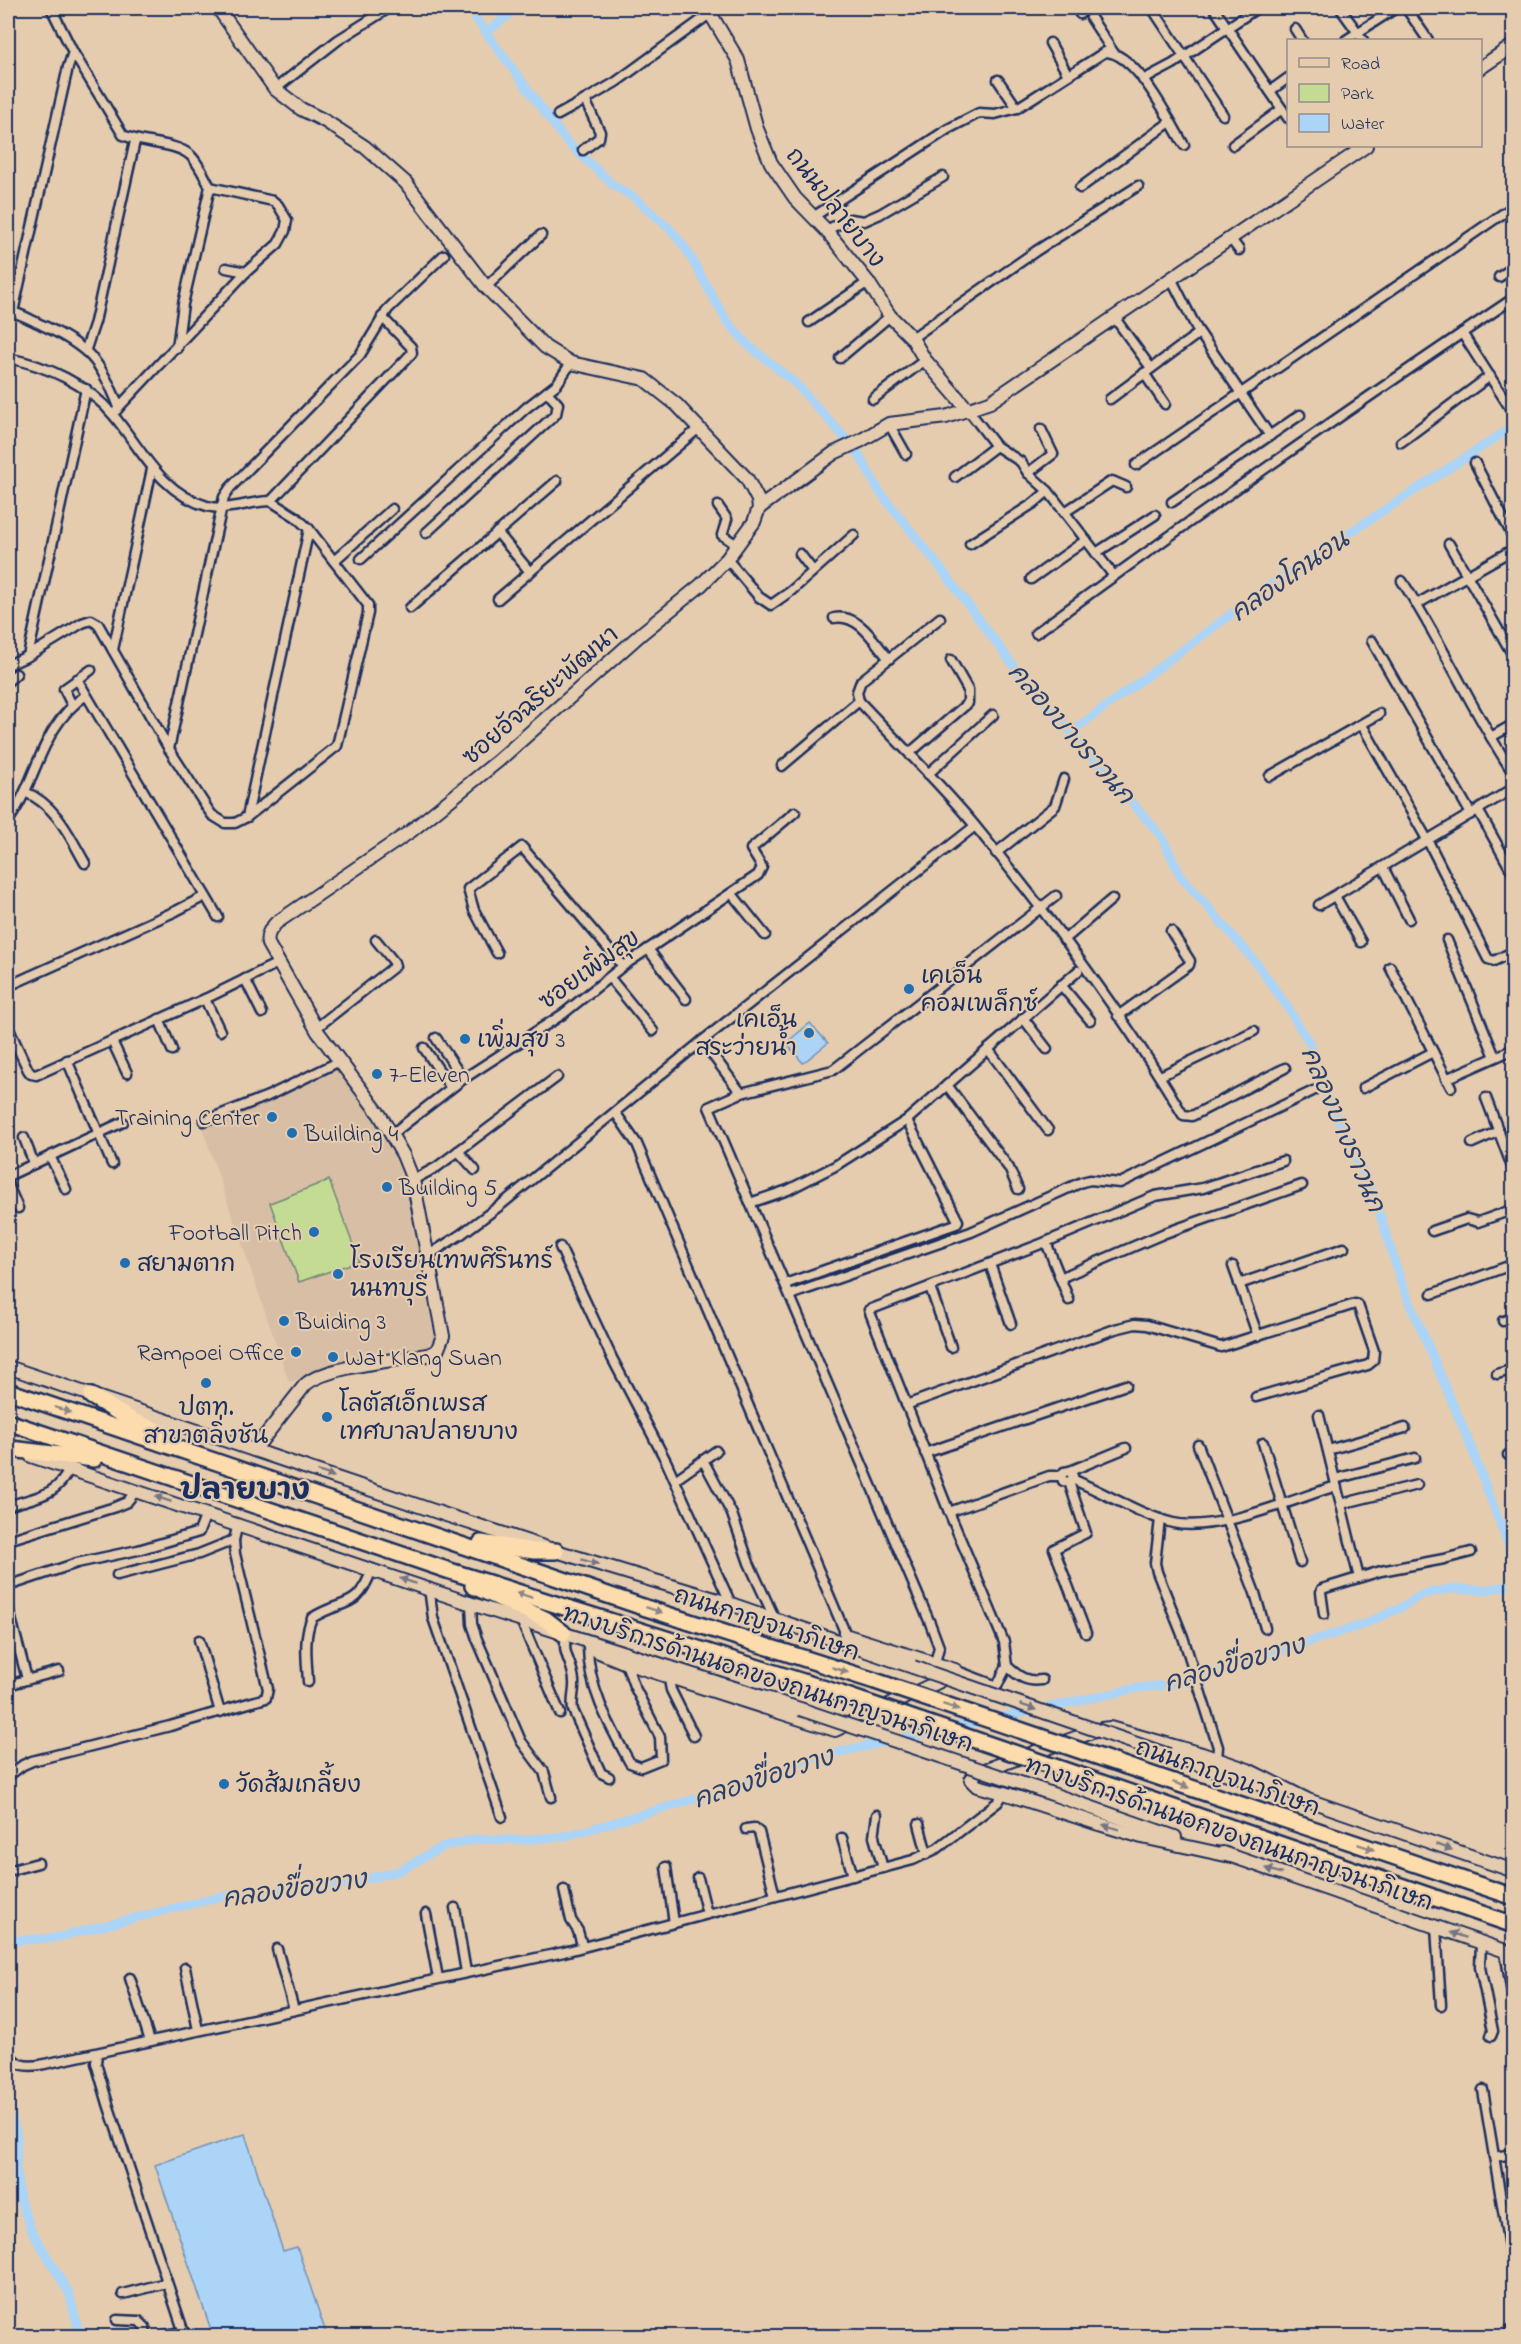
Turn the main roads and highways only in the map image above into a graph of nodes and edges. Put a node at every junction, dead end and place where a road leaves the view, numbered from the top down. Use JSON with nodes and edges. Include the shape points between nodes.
{"nodes":[{"id":1,"x":218,"y":8,"type":"edge"},
{"id":2,"x":709,"y":10,"type":"edge"},
{"id":3,"x":1514,"y":45,"type":"edge"},
{"id":4,"x":1482,"y":67,"type":"edge"},
{"id":5,"x":1365,"y":147,"type":"edge"},
{"id":6,"x":969,"y":411,"type":"junction"},
{"id":7,"x":759,"y":508,"type":"junction"},
{"id":8,"x":8,"y":1367,"type":"edge"},
{"id":9,"x":8,"y":1391,"type":"edge"},
{"id":10,"x":91,"y":1396,"type":"junction"},
{"id":11,"x":8,"y":1422,"type":"edge"},
{"id":12,"x":9,"y":1448,"type":"edge"},
{"id":13,"x":254,"y":1450,"type":"junction"},
{"id":14,"x":221,"y":1462,"type":"junction"},
{"id":15,"x":123,"y":1463,"type":"junction"},
{"id":16,"x":440,"y":1537,"type":"junction"},
{"id":17,"x":556,"y":1551,"type":"junction"},
{"id":18,"x":450,"y":1571,"type":"junction"},
{"id":19,"x":751,"y":1611,"type":"junction"},
{"id":20,"x":569,"y":1635,"type":"junction"},
{"id":21,"x":1306,"y":1799,"type":"junction"},
{"id":22,"x":1230,"y":1856,"type":"junction"},
{"id":23,"x":1514,"y":1871,"type":"edge"},
{"id":24,"x":1514,"y":1897,"type":"edge"},
{"id":25,"x":1514,"y":1925,"type":"edge"},
{"id":26,"x":1509,"y":1952,"type":"edge"}],
"edges":[{"from":1,"to":7,"type":"main road","via":[[275,89],[365,147],[406,183],[486,286],[545,347],[571,363],[644,379],[673,402],[747,479]]},
{"from":2,"to":6,"type":"main road","name":"ถนนปลายบาง","via":[[738,60],[771,163],[795,198],[826,230]]},
{"from":3,"to":4,"type":"main road"},
{"from":5,"to":6,"type":"main road","via":[[990,402]]},
{"from":6,"to":7,"type":"main road","via":[[890,424],[834,453]]},
{"from":7,"to":13,"type":"main road","name":"ซอยอัจฉริยะพัฒนา","via":[[754,522],[728,558],[700,585],[498,761],[429,817],[276,923],[267,938],[316,1028],[392,1134],[413,1180],[443,1336],[437,1351],[428,1355],[314,1378]]},
{"from":8,"to":10,"type":"main road"},
{"from":9,"to":14,"type":"highway","name":"ถนนกาญจนาภิเษก","one_way":true},
{"from":10,"to":13,"type":"main road"},
{"from":10,"to":14,"type":"highway","via":[[131,1420],[194,1446]]},
{"from":11,"to":15,"type":"highway","name":"ถนนกาญจนาภิเษก"},
{"from":12,"to":15,"type":"highway"},
{"from":20,"to":12,"type":"main road","name":"ทางบริการด้านนอกของถนนกาญจนาภิเษก","one_way":true},
{"from":13,"to":17,"type":"main road","one_way":true},
{"from":14,"to":16,"type":"highway","name":"ถนนกาญจนาภิเษก"},
{"from":15,"to":18,"type":"highway","name":"ถนนกาญจนาภิเษก"},
{"from":16,"to":17,"type":"highway"},
{"from":16,"to":24,"type":"highway","name":"ถนนกาญจนาภิเษก","one_way":true,"bridge":true},
{"from":17,"to":19,"type":"main road","one_way":true},
{"from":18,"to":20,"type":"highway","via":[[486,1594],[545,1619]]},
{"from":25,"to":18,"type":"highway","name":"ถนนกาญจนาภิเษก","one_way":true,"bridge":true,"via":[[841,1694]]},
{"from":19,"to":20,"type":"main road","via":[[956,1670],[835,1730],[627,1663]]},
{"from":19,"to":21,"type":"main road","one_way":true,"bridge":true},
{"from":20,"to":22,"type":"main road","name":"ทางบริการด้านนอกของถนนกาญจนาภิเษก","bridge":true,"via":[[800,1709]]},
{"from":22,"to":21,"type":"main road","one_way":true,"via":[[1142,1837],[973,1784],[972,1776],[1110,1728],[1248,1770]]},
{"from":21,"to":23,"type":"main road","one_way":true},
{"from":26,"to":22,"type":"main road","name":"ทางบริการด้านนอกของถนนกาญจนาภิเษก","one_way":true}]}
